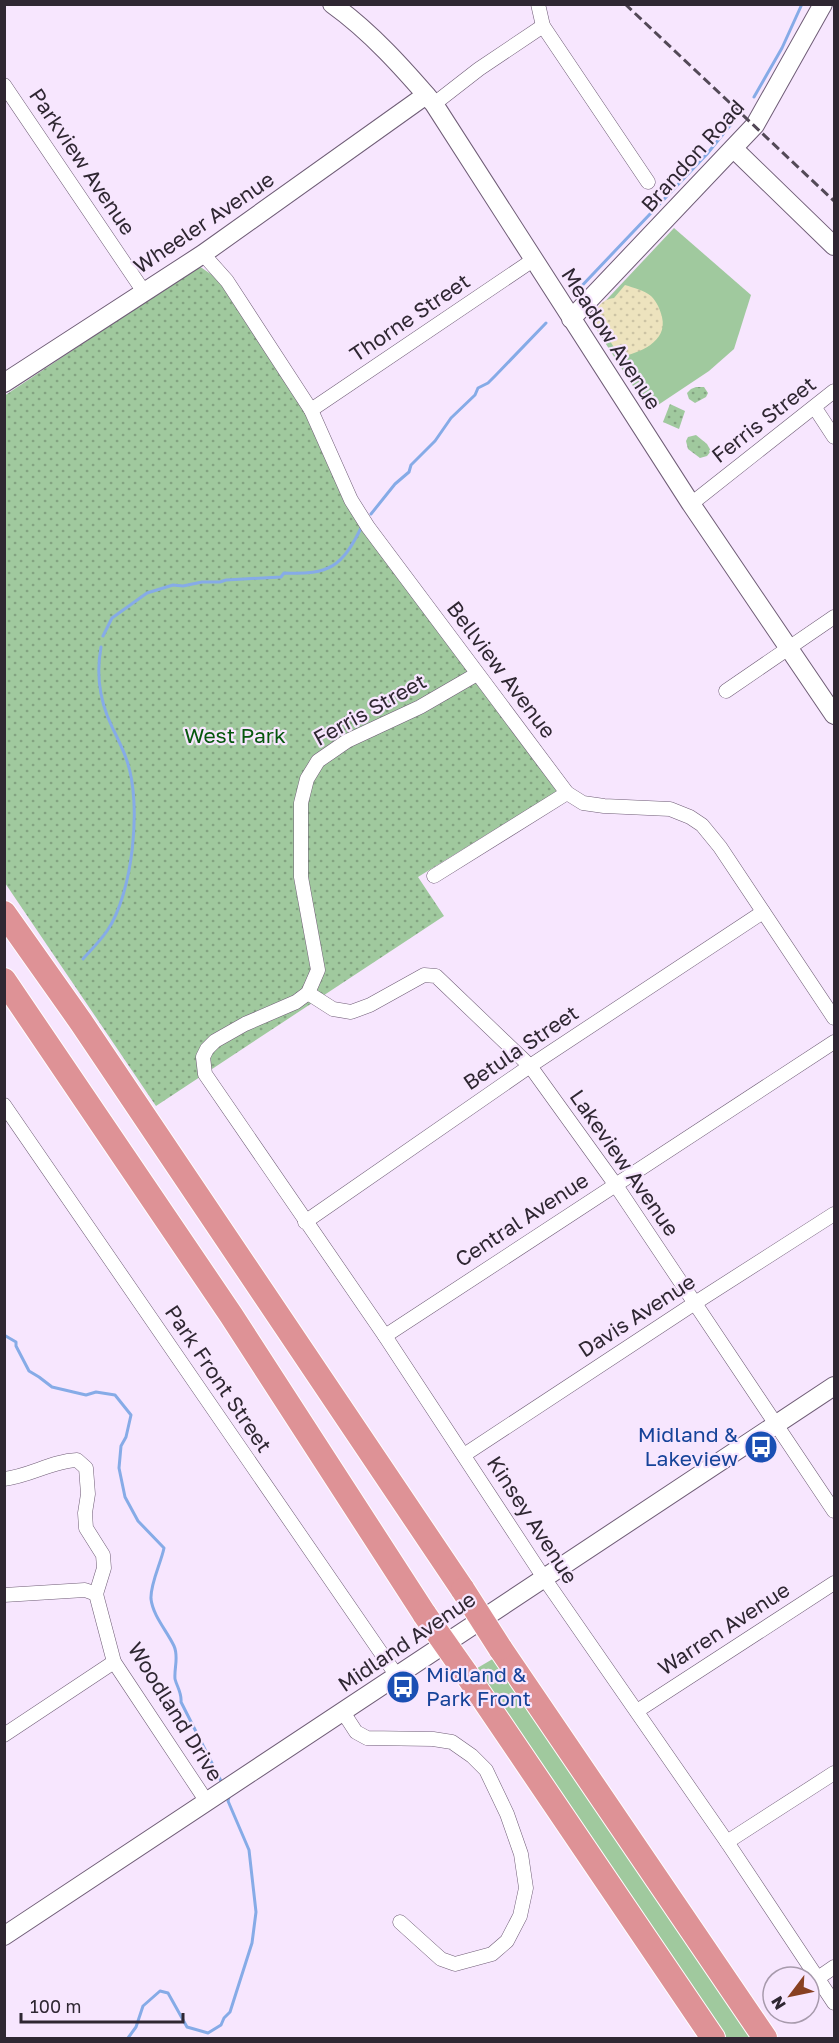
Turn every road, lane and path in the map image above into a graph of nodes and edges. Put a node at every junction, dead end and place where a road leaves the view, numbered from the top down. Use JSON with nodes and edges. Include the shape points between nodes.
{"nodes":[{"id":1,"x":332,"y":4,"type":"edge"},
{"id":2,"x":538,"y":4,"type":"edge"},
{"id":3,"x":823,"y":4,"type":"edge"},
{"id":4,"x":543,"y":26,"type":"junction"},
{"id":5,"x":4,"y":85,"type":"edge"},
{"id":6,"x":430,"y":99,"type":"junction"},
{"id":7,"x":734,"y":150,"type":"junction"},
{"id":8,"x":648,"y":182,"type":"dead end"},
{"id":9,"x":834,"y":246,"type":"edge"},
{"id":10,"x":203,"y":254,"type":"junction"},
{"id":11,"x":533,"y":260,"type":"junction"},
{"id":12,"x":144,"y":292,"type":"junction"},
{"id":13,"x":571,"y":319,"type":"junction"},
{"id":14,"x":6,"y":379,"type":"edge"},
{"id":15,"x":834,"y":391,"type":"edge"},
{"id":16,"x":815,"y":408,"type":"junction"},
{"id":17,"x":311,"y":410,"type":"junction"},
{"id":18,"x":834,"y":437,"type":"edge"},
{"id":19,"x":691,"y":504,"type":"junction"},
{"id":20,"x":834,"y":617,"type":"edge"},
{"id":21,"x":788,"y":648,"type":"junction"},
{"id":22,"x":477,"y":674,"type":"junction"},
{"id":23,"x":726,"y":691,"type":"dead end"},
{"id":24,"x":834,"y":715,"type":"edge"},
{"id":25,"x":567,"y":793,"type":"junction"},
{"id":26,"x":434,"y":876,"type":"dead end"},
{"id":27,"x":763,"y":912,"type":"junction"},
{"id":28,"x":4,"y":913,"type":"edge"},
{"id":29,"x":4,"y":980,"type":"edge"},
{"id":30,"x":308,"y":993,"type":"junction"},
{"id":31,"x":830,"y":1003,"type":"edge"},
{"id":32,"x":834,"y":1018,"type":"edge"},
{"id":33,"x":834,"y":1042,"type":"edge"},
{"id":34,"x":530,"y":1066,"type":"junction"},
{"id":35,"x":4,"y":1105,"type":"edge"},
{"id":36,"x":615,"y":1184,"type":"junction"},
{"id":37,"x":834,"y":1214,"type":"edge"},
{"id":38,"x":305,"y":1222,"type":"junction"},
{"id":39,"x":695,"y":1303,"type":"junction"},
{"id":40,"x":385,"y":1336,"type":"junction"},
{"id":41,"x":834,"y":1386,"type":"edge"},
{"id":42,"x":775,"y":1425,"type":"junction"},
{"id":43,"x":464,"y":1455,"type":"junction"},
{"id":44,"x":4,"y":1479,"type":"edge"},
{"id":45,"x":834,"y":1511,"type":"edge"},
{"id":46,"x":544,"y":1578,"type":"junction"},
{"id":47,"x":834,"y":1583,"type":"edge"},
{"id":48,"x":96,"y":1594,"type":"junction"},
{"id":49,"x":4,"y":1595,"type":"edge"},
{"id":50,"x":114,"y":1662,"type":"junction"},
{"id":51,"x":397,"y":1676,"type":"junction"},
{"id":52,"x":637,"y":1711,"type":"junction"},
{"id":53,"x":343,"y":1712,"type":"junction"},
{"id":54,"x":4,"y":1735,"type":"edge"},
{"id":55,"x":834,"y":1773,"type":"edge"},
{"id":56,"x":207,"y":1802,"type":"junction"},
{"id":57,"x":727,"y":1842,"type":"junction"},
{"id":58,"x":400,"y":1922,"type":"dead end"},
{"id":59,"x":4,"y":1936,"type":"edge"},
{"id":60,"x":809,"y":1965,"type":"edge"},
{"id":61,"x":834,"y":1968,"type":"edge"},
{"id":62,"x":821,"y":1976,"type":"edge"},
{"id":63,"x":821,"y":1983,"type":"edge"},
{"id":64,"x":834,"y":2003,"type":"edge"},
{"id":65,"x":713,"y":2038,"type":"edge"},
{"id":66,"x":765,"y":2038,"type":"edge"}],
"edges":[{"from":1,"to":6,"type":"street","name":"Meadow Avenue","via":[[393,58]]},
{"from":2,"to":4,"type":"street"},
{"from":3,"to":7,"type":"street","name":"Brandon Road","via":[[760,117]]},
{"from":4,"to":6,"type":"street","name":"Wheeler Avenue"},
{"from":4,"to":8,"type":"street"},
{"from":5,"to":12,"type":"street","name":"Parkview Avenue"},
{"from":6,"to":10,"type":"street","name":"Wheeler Avenue"},
{"from":6,"to":11,"type":"street","name":"Meadow Avenue"},
{"from":7,"to":9,"type":"street"},
{"from":7,"to":13,"type":"street","name":"Brandon Road"},
{"from":10,"to":12,"type":"street","name":"Wheeler Avenue"},
{"from":10,"to":17,"type":"street","name":"Bellview Avenue","via":[[227,281]]},
{"from":11,"to":13,"type":"street","name":"Meadow Avenue"},
{"from":11,"to":17,"type":"street","name":"Thorne Street"},
{"from":12,"to":14,"type":"street","name":"Wheeler Avenue"},
{"from":13,"to":19,"type":"street","name":"Meadow Avenue"},
{"from":15,"to":16,"type":"street","name":"Ferris Street"},
{"from":16,"to":18,"type":"street"},
{"from":16,"to":19,"type":"street","name":"Ferris Street"},
{"from":17,"to":22,"type":"street","name":"Bellview Avenue","via":[[351,500]]},
{"from":19,"to":21,"type":"street","name":"Meadow Avenue"},
{"from":20,"to":21,"type":"street"},
{"from":21,"to":23,"type":"street"},
{"from":21,"to":24,"type":"street","name":"Meadow Avenue"},
{"from":22,"to":25,"type":"street","name":"Bellview Avenue"},
{"from":22,"to":30,"type":"street","name":"Ferris Street","via":[[420,707],[347,741],[318,761],[306,779],[301,803],[301,877],[318,970]]},
{"from":25,"to":26,"type":"street"},
{"from":25,"to":27,"type":"street","name":"Bellview Avenue","via":[[583,803],[670,809],[690,817],[720,847]]},
{"from":27,"to":31,"type":"street","name":"Bellview Avenue"},
{"from":27,"to":34,"type":"street","name":"Betula Street"},
{"from":28,"to":66,"type":"highway","bridge":true},
{"from":29,"to":65,"type":"highway","bridge":true,"via":[[231,1315],[425,1615]]},
{"from":30,"to":34,"type":"street","name":"Lakeview Avenue","via":[[333,1009],[351,1012],[424,975],[436,976]]},
{"from":30,"to":38,"type":"street","name":"Kinsey Avenue","via":[[215,1041],[203,1057],[205,1074]]},
{"from":31,"to":32,"type":"street","name":"Bellview Avenue"},
{"from":33,"to":36,"type":"street","name":"Central Avenue"},
{"from":34,"to":36,"type":"street","name":"Lakeview Avenue"},
{"from":34,"to":38,"type":"street","name":"Betula Street"},
{"from":35,"to":51,"type":"street","name":"Park Front Street"},
{"from":36,"to":39,"type":"street","name":"Lakeview Avenue"},
{"from":36,"to":40,"type":"street","name":"Central Avenue"},
{"from":37,"to":39,"type":"street","name":"Davis Avenue"},
{"from":38,"to":40,"type":"street","name":"Kinsey Avenue"},
{"from":39,"to":42,"type":"street","name":"Lakeview Avenue"},
{"from":39,"to":43,"type":"street","name":"Davis Avenue"},
{"from":40,"to":43,"type":"street","name":"Kinsey Avenue"},
{"from":41,"to":42,"type":"street","name":"Midland Avenue"},
{"from":42,"to":45,"type":"street","name":"Lakeview Avenue"},
{"from":42,"to":46,"type":"street","name":"Midland Avenue"},
{"from":43,"to":46,"type":"street","name":"Kinsey Avenue"},
{"from":44,"to":48,"type":"street","via":[[60,1461],[77,1460],[87,1468],[86,1528],[103,1555],[104,1568]]},
{"from":46,"to":51,"type":"street","name":"Midland Avenue"},
{"from":46,"to":52,"type":"street","name":"Kinsey Avenue"},
{"from":47,"to":52,"type":"street","name":"Warren Avenue"},
{"from":48,"to":49,"type":"street","via":[[85,1590]]},
{"from":48,"to":50,"type":"street","name":"Woodland Drive"},
{"from":50,"to":54,"type":"street"},
{"from":50,"to":56,"type":"street","name":"Woodland Drive"},
{"from":51,"to":53,"type":"street","name":"Midland Avenue"},
{"from":52,"to":57,"type":"street","name":"Kinsey Avenue"},
{"from":53,"to":56,"type":"street","name":"Midland Avenue"},
{"from":53,"to":58,"type":"street","via":[[356,1732],[367,1738],[452,1742],[472,1756],[486,1770],[521,1854],[526,1888],[520,1916],[507,1941],[492,1954],[455,1964],[448,1962]]},
{"from":55,"to":57,"type":"street"},
{"from":56,"to":59,"type":"street","name":"Midland Avenue"},
{"from":57,"to":60,"type":"street","name":"Kinsey Avenue"},
{"from":61,"to":62,"type":"street"},
{"from":63,"to":64,"type":"street","name":"Kinsey Avenue"}]}
